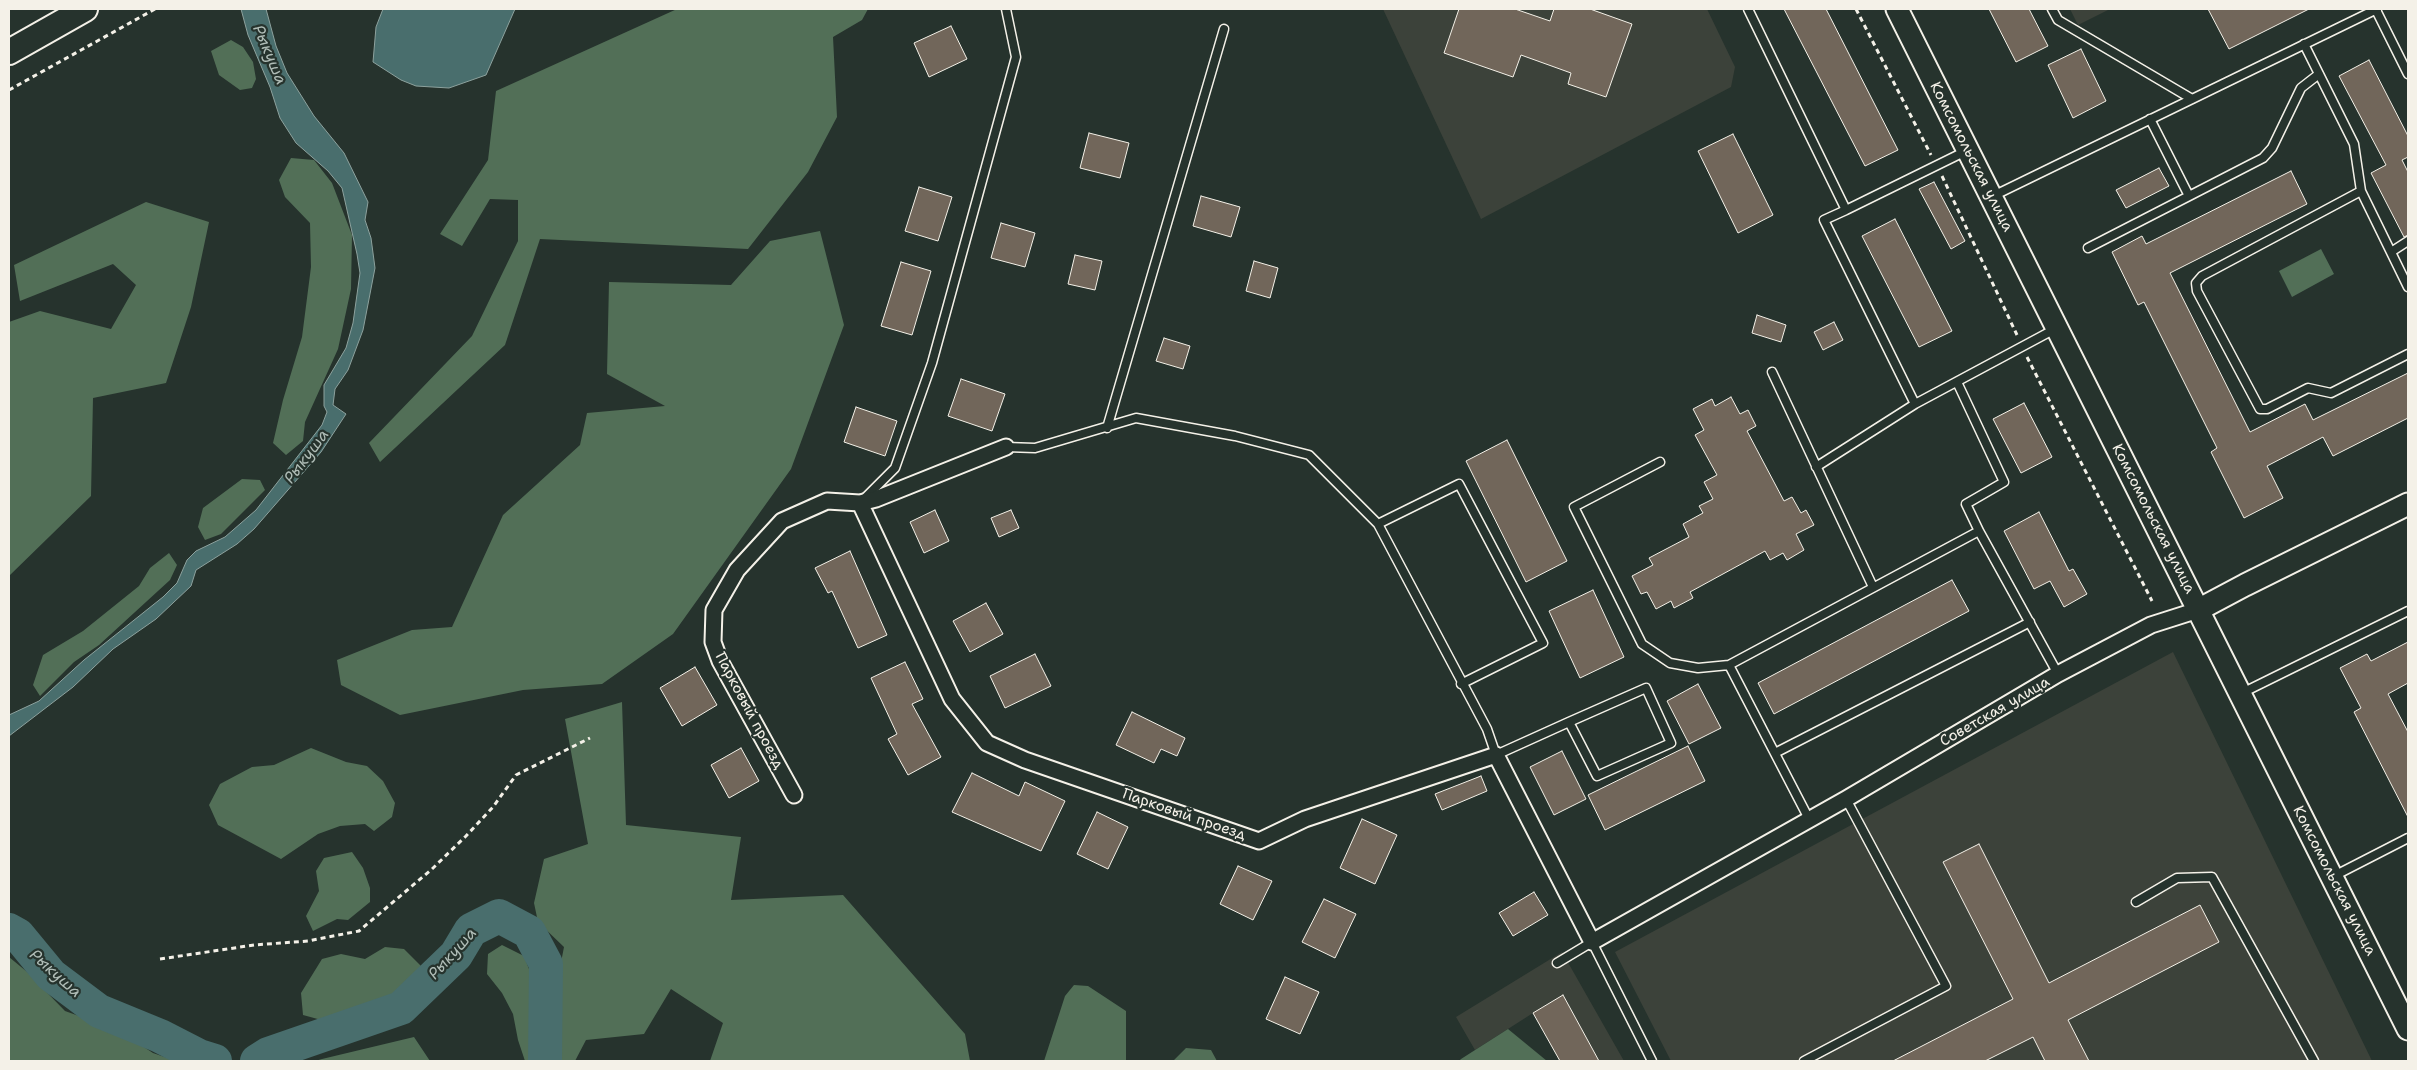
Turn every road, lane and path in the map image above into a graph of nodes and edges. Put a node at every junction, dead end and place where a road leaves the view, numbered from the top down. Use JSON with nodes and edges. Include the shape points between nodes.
{"nodes":[{"id":1,"x":85,"y":9,"type":"edge"},
{"id":2,"x":155,"y":9,"type":"edge"},
{"id":3,"x":1006,"y":9,"type":"edge"},
{"id":4,"x":1748,"y":9,"type":"edge"},
{"id":5,"x":1856,"y":9,"type":"edge"},
{"id":6,"x":1897,"y":9,"type":"edge"},
{"id":7,"x":2052,"y":9,"type":"edge"},
{"id":8,"x":2376,"y":9,"type":"edge"},
{"id":9,"x":1224,"y":29,"type":"dead end"},
{"id":10,"x":2304,"y":44,"type":"junction"},
{"id":11,"x":9,"y":52,"type":"edge"},
{"id":12,"x":2319,"y":74,"type":"junction"},
{"id":13,"x":2408,"y":74,"type":"edge"},
{"id":14,"x":9,"y":90,"type":"edge"},
{"id":15,"x":2192,"y":99,"type":"junction"},
{"id":16,"x":2150,"y":119,"type":"junction"},
{"id":17,"x":1968,"y":150,"type":"junction"},
{"id":18,"x":1937,"y":165,"type":"junction"},
{"id":19,"x":2361,"y":191,"type":"junction"},
{"id":20,"x":2189,"y":196,"type":"junction"},
{"id":21,"x":1991,"y":197,"type":"junction"},
{"id":22,"x":1846,"y":210,"type":"junction"},
{"id":23,"x":2408,"y":241,"type":"edge"},
{"id":24,"x":2088,"y":248,"type":"dead end"},
{"id":25,"x":2391,"y":252,"type":"junction"},
{"id":26,"x":2408,"y":288,"type":"edge"},
{"id":27,"x":2057,"y":328,"type":"junction"},
{"id":28,"x":2022,"y":347,"type":"junction"},
{"id":29,"x":2408,"y":354,"type":"edge"},
{"id":30,"x":1772,"y":372,"type":"dead end"},
{"id":31,"x":1957,"y":382,"type":"junction"},
{"id":32,"x":1915,"y":404,"type":"junction"},
{"id":33,"x":1107,"y":428,"type":"junction"},
{"id":34,"x":1006,"y":447,"type":"joint"},
{"id":35,"x":1660,"y":462,"type":"dead end"},
{"id":36,"x":1816,"y":467,"type":"junction"},
{"id":37,"x":860,"y":503,"type":"junction"},
{"id":38,"x":2408,"y":504,"type":"edge"},
{"id":39,"x":1378,"y":524,"type":"junction"},
{"id":40,"x":1979,"y":531,"type":"junction"},
{"id":41,"x":1873,"y":587,"type":"junction"},
{"id":42,"x":2152,"y":601,"type":"dead end"},
{"id":43,"x":2198,"y":610,"type":"junction"},
{"id":44,"x":2408,"y":611,"type":"edge"},
{"id":45,"x":2030,"y":622,"type":"junction"},
{"id":46,"x":1729,"y":665,"type":"junction"},
{"id":47,"x":2058,"y":674,"type":"junction"},
{"id":48,"x":1461,"y":684,"type":"junction"},
{"id":49,"x":2240,"y":694,"type":"junction"},
{"id":50,"x":1569,"y":722,"type":"junction"},
{"id":51,"x":590,"y":738,"type":"dead end"},
{"id":52,"x":1775,"y":753,"type":"junction"},
{"id":53,"x":1496,"y":755,"type":"junction"},
{"id":54,"x":794,"y":794,"type":"dead end"},
{"id":55,"x":1846,"y":799,"type":"junction"},
{"id":56,"x":1809,"y":819,"type":"junction"},
{"id":57,"x":2408,"y":838,"type":"edge"},
{"id":58,"x":2332,"y":877,"type":"junction"},
{"id":59,"x":2136,"y":902,"type":"dead end"},
{"id":60,"x":1592,"y":942,"type":"junction"},
{"id":61,"x":160,"y":958,"type":"dead end"},
{"id":62,"x":1557,"y":963,"type":"dead end"},
{"id":63,"x":2408,"y":1029,"type":"edge"},
{"id":64,"x":1652,"y":1061,"type":"edge"},
{"id":65,"x":1804,"y":1061,"type":"edge"},
{"id":66,"x":2314,"y":1061,"type":"edge"}],
"edges":[{"from":1,"to":11,"type":"main road"},
{"from":2,"to":14,"type":"path"},
{"from":3,"to":37,"type":"lane","via":[[1016,57],[932,363],[895,468]]},
{"from":4,"to":22,"type":"lane"},
{"from":5,"to":18,"type":"path"},
{"from":6,"to":17,"type":"main road","name":"Комсомольская улица"},
{"from":7,"to":15,"type":"lane","via":[[2058,20]]},
{"from":8,"to":10,"type":"lane"},
{"from":8,"to":13,"type":"lane"},
{"from":9,"to":33,"type":"lane"},
{"from":10,"to":12,"type":"lane"},
{"from":10,"to":15,"type":"lane"},
{"from":12,"to":19,"type":"lane","via":[[2354,144]]},
{"from":12,"to":20,"type":"lane","via":[[2301,88],[2268,154]]},
{"from":15,"to":16,"type":"lane"},
{"from":16,"to":20,"type":"lane"},
{"from":16,"to":21,"type":"lane"},
{"from":17,"to":18,"type":"lane"},
{"from":17,"to":21,"type":"main road","name":"Комсомольская улица"},
{"from":18,"to":22,"type":"lane"},
{"from":18,"to":28,"type":"path"},
{"from":19,"to":25,"type":"lane"},
{"from":19,"to":29,"type":"lane","via":[[2202,276],[2196,282],[2197,291],[2260,408],[2267,408],[2308,388],[2331,393]]},
{"from":20,"to":24,"type":"lane"},
{"from":21,"to":27,"type":"main road","name":"Комсомольская улица"},
{"from":22,"to":32,"type":"lane","via":[[1824,220]]},
{"from":23,"to":25,"type":"lane"},
{"from":25,"to":26,"type":"lane"},
{"from":27,"to":28,"type":"lane"},
{"from":27,"to":43,"type":"main road","name":"Комсомольская улица"},
{"from":28,"to":31,"type":"lane"},
{"from":28,"to":42,"type":"path"},
{"from":30,"to":36,"type":"lane"},
{"from":31,"to":32,"type":"lane"},
{"from":31,"to":40,"type":"lane","via":[[2004,482],[1966,504]]},
{"from":32,"to":36,"type":"lane"},
{"from":33,"to":34,"type":"lane","via":[[1035,448]]},
{"from":33,"to":39,"type":"lane","via":[[1136,418],[1235,436],[1309,455]]},
{"from":34,"to":37,"type":"street","name":"Парковый проезд"},
{"from":35,"to":46,"type":"lane","via":[[1574,507],[1642,644],[1670,663],[1698,668]]},
{"from":36,"to":41,"type":"lane"},
{"from":37,"to":53,"type":"street","name":"Парковый проезд","via":[[952,699],[987,743],[1025,760],[1259,841],[1305,819]]},
{"from":37,"to":54,"type":"street","name":"Парковый проезд","via":[[827,501],[782,522],[737,570],[714,610],[714,642],[720,661]]},
{"from":38,"to":43,"type":"main road","name":"Советская улица"},
{"from":39,"to":48,"type":"lane"},
{"from":39,"to":48,"type":"lane","via":[[1459,484],[1543,643]]},
{"from":40,"to":41,"type":"lane"},
{"from":40,"to":45,"type":"lane"},
{"from":41,"to":46,"type":"lane"},
{"from":43,"to":47,"type":"street","name":"Советская улица","via":[[2151,625]]},
{"from":43,"to":49,"type":"main road","name":"Комсомольская улица"},
{"from":44,"to":49,"type":"lane"},
{"from":45,"to":47,"type":"lane"},
{"from":45,"to":52,"type":"lane"},
{"from":46,"to":52,"type":"lane"},
{"from":47,"to":55,"type":"street","name":"Советская улица"},
{"from":48,"to":53,"type":"lane","via":[[1487,729]]},
{"from":49,"to":58,"type":"main road","name":"Комсомольская улица"},
{"from":50,"to":50,"type":"lane","via":[[1646,688],[1671,743],[1596,776]]},
{"from":50,"to":53,"type":"lane"},
{"from":51,"to":61,"type":"path","via":[[516,775],[492,807],[432,870],[358,932]]},
{"from":52,"to":56,"type":"lane"},
{"from":53,"to":60,"type":"street"},
{"from":55,"to":56,"type":"street","name":"Советская улица"},
{"from":55,"to":65,"type":"lane","via":[[1946,986]]},
{"from":56,"to":60,"type":"street","name":"Советская улица"},
{"from":57,"to":58,"type":"lane"},
{"from":58,"to":63,"type":"main road","name":"Комсомольская улица"},
{"from":59,"to":66,"type":"lane","via":[[2177,878],[2212,877]]},
{"from":60,"to":62,"type":"lane"},
{"from":60,"to":64,"type":"lane"}]}
